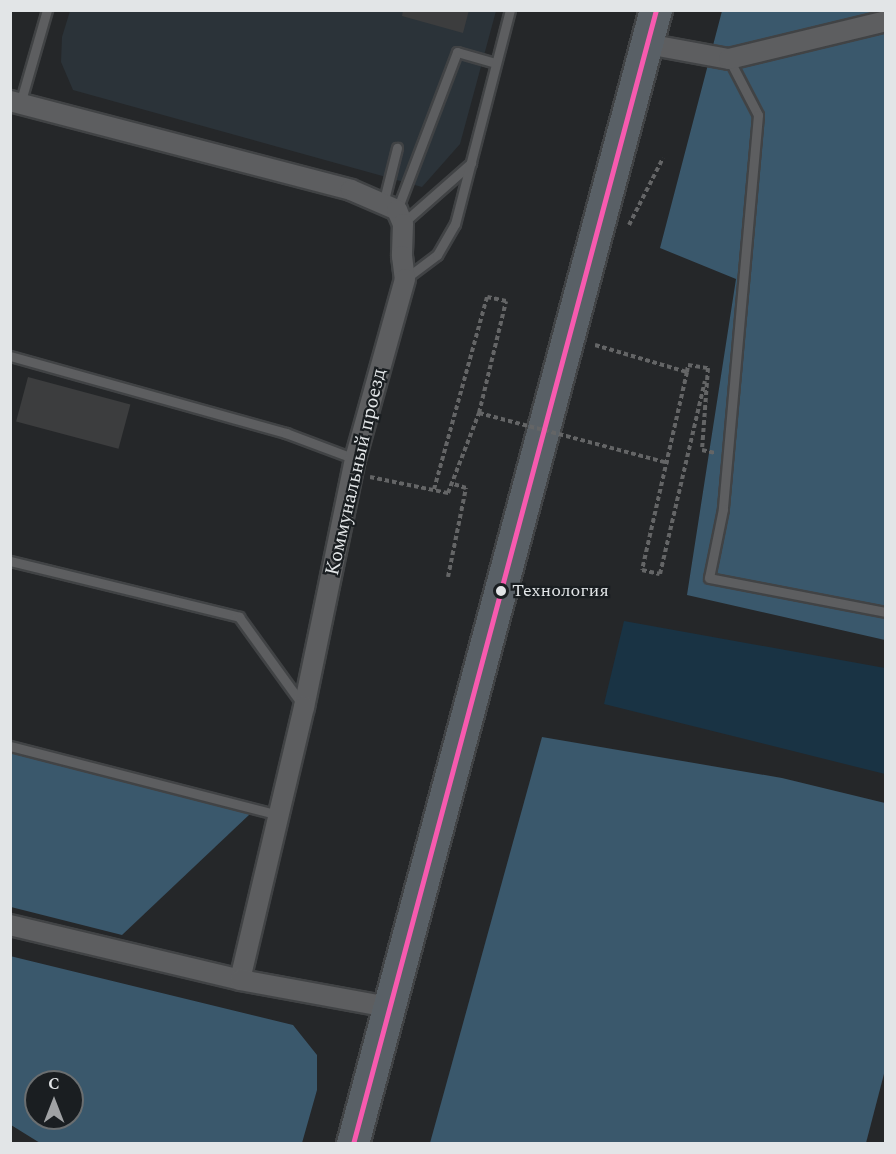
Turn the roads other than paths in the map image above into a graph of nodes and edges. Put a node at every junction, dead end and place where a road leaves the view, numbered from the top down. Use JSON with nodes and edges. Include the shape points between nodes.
{"nodes":[{"id":1,"x":47,"y":10,"type":"edge"},
{"id":2,"x":510,"y":10,"type":"edge"},
{"id":3,"x":656,"y":10,"type":"edge"},
{"id":4,"x":885,"y":21,"type":"edge"},
{"id":5,"x":647,"y":44,"type":"junction"},
{"id":6,"x":729,"y":59,"type":"junction"},
{"id":7,"x":495,"y":63,"type":"junction"},
{"id":8,"x":15,"y":102,"type":"edge"},
{"id":9,"x":397,"y":148,"type":"dead end"},
{"id":10,"x":471,"y":163,"type":"junction"},
{"id":11,"x":394,"y":212,"type":"junction"},
{"id":12,"x":405,"y":279,"type":"junction"},
{"id":13,"x":10,"y":356,"type":"edge"},
{"id":14,"x":353,"y":466,"type":"junction"},
{"id":15,"x":10,"y":561,"type":"edge"},
{"id":16,"x":885,"y":612,"type":"edge"},
{"id":17,"x":304,"y":707,"type":"junction"},
{"id":18,"x":10,"y":746,"type":"edge"},
{"id":19,"x":278,"y":815,"type":"junction"},
{"id":20,"x":10,"y":925,"type":"edge"},
{"id":21,"x":240,"y":980,"type":"junction"},
{"id":22,"x":389,"y":1007,"type":"junction"},
{"id":23,"x":353,"y":1143,"type":"edge"}],
"edges":[{"from":1,"to":8,"type":"lane"},
{"from":2,"to":7,"type":"lane"},
{"from":3,"to":5,"type":"highway"},
{"from":4,"to":6,"type":"street"},
{"from":5,"to":6,"type":"street"},
{"from":5,"to":22,"type":"highway"},
{"from":6,"to":16,"type":"lane","via":[[758,115],[723,509],[709,578]]},
{"from":7,"to":10,"type":"lane"},
{"from":7,"to":11,"type":"lane","via":[[457,52]]},
{"from":8,"to":11,"type":"street","via":[[351,190]]},
{"from":9,"to":11,"type":"lane"},
{"from":10,"to":11,"type":"lane"},
{"from":10,"to":12,"type":"lane","via":[[455,224],[438,255]]},
{"from":11,"to":12,"type":"street","name":"Коммунальный проезд"},
{"from":12,"to":14,"type":"street","name":"Коммунальный проезд"},
{"from":13,"to":14,"type":"lane","via":[[286,433]]},
{"from":14,"to":17,"type":"street","name":"Коммунальный проезд"},
{"from":15,"to":17,"type":"lane","via":[[238,617]]},
{"from":17,"to":19,"type":"street","name":"Коммунальный проезд"},
{"from":18,"to":19,"type":"lane"},
{"from":19,"to":21,"type":"street","name":"Коммунальный проезд"},
{"from":20,"to":21,"type":"street"},
{"from":21,"to":22,"type":"street"},
{"from":22,"to":23,"type":"highway"}]}
